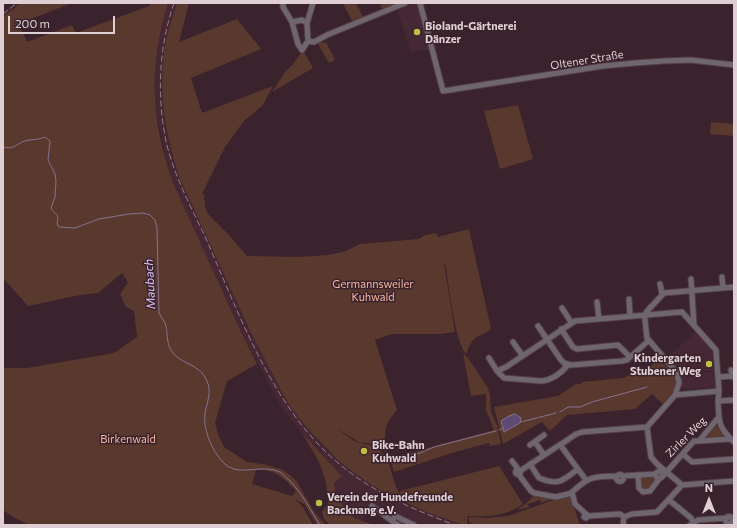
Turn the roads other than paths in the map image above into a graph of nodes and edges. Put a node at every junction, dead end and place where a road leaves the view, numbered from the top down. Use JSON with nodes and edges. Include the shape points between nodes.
{"nodes":[{"id":1,"x":283,"y":3,"type":"edge"},
{"id":2,"x":313,"y":3,"type":"edge"},
{"id":3,"x":406,"y":3,"type":"edge"},
{"id":4,"x":420,"y":3,"type":"edge"},
{"id":5,"x":292,"y":22,"type":"junction"},
{"id":6,"x":307,"y":22,"type":"junction"},
{"id":7,"x":308,"y":41,"type":"junction"},
{"id":8,"x":734,"y":65,"type":"edge"},
{"id":9,"x":722,"y":277,"type":"dead end"},
{"id":10,"x":691,"y":279,"type":"dead end"},
{"id":11,"x":660,"y":284,"type":"dead end"},
{"id":12,"x":723,"y":287,"type":"junction"},
{"id":13,"x":734,"y":287,"type":"edge"},
{"id":14,"x":692,"y":290,"type":"junction"},
{"id":15,"x":662,"y":294,"type":"junction"},
{"id":16,"x":628,"y":299,"type":"dead end"},
{"id":17,"x":597,"y":302,"type":"dead end"},
{"id":18,"x":562,"y":308,"type":"dead end"},
{"id":19,"x":693,"y":311,"type":"junction"},
{"id":20,"x":682,"y":312,"type":"junction"},
{"id":21,"x":645,"y":314,"type":"junction"},
{"id":22,"x":630,"y":316,"type":"junction"},
{"id":23,"x":598,"y":319,"type":"junction"},
{"id":24,"x":571,"y":322,"type":"junction"},
{"id":25,"x":694,"y":325,"type":"junction"},
{"id":26,"x":538,"y":326,"type":"dead end"},
{"id":27,"x":561,"y":329,"type":"junction"},
{"id":28,"x":547,"y":339,"type":"junction"},
{"id":29,"x":648,"y":341,"type":"junction"},
{"id":30,"x":513,"y":342,"type":"dead end"},
{"id":31,"x":522,"y":356,"type":"junction"},
{"id":32,"x":630,"y":357,"type":"junction"},
{"id":33,"x":489,"y":358,"type":"dead end"},
{"id":34,"x":568,"y":365,"type":"junction"},
{"id":35,"x":731,"y":370,"type":"dead end"},
{"id":36,"x":497,"y":371,"type":"junction"},
{"id":37,"x":733,"y":376,"type":"edge"},
{"id":38,"x":718,"y":378,"type":"junction"},
{"id":39,"x":719,"y":391,"type":"junction"},
{"id":40,"x":675,"y":395,"type":"junction"},
{"id":41,"x":734,"y":400,"type":"edge"},
{"id":42,"x":718,"y":401,"type":"junction"},
{"id":43,"x":718,"y":418,"type":"junction"},
{"id":44,"x":647,"y":427,"type":"junction"},
{"id":45,"x":544,"y":436,"type":"dead end"},
{"id":46,"x":732,"y":440,"type":"edge"},
{"id":47,"x":699,"y":441,"type":"junction"},
{"id":48,"x":535,"y":442,"type":"junction"},
{"id":49,"x":562,"y":444,"type":"junction"},
{"id":50,"x":530,"y":445,"type":"dead end"},
{"id":51,"x":683,"y":454,"type":"junction"},
{"id":52,"x":544,"y":455,"type":"junction"},
{"id":53,"x":734,"y":459,"type":"edge"},
{"id":54,"x":512,"y":461,"type":"dead end"},
{"id":55,"x":530,"y":464,"type":"junction"},
{"id":56,"x":578,"y":469,"type":"junction"},
{"id":57,"x":666,"y":471,"type":"junction"},
{"id":58,"x":519,"y":472,"type":"junction"},
{"id":59,"x":638,"y":475,"type":"junction"},
{"id":60,"x":659,"y":477,"type":"junction"},
{"id":61,"x":586,"y":480,"type":"junction"},
{"id":62,"x":734,"y":481,"type":"edge"},
{"id":63,"x":682,"y":485,"type":"junction"},
{"id":64,"x":572,"y":493,"type":"junction"},
{"id":65,"x":669,"y":500,"type":"junction"},
{"id":66,"x":372,"y":506,"type":"dead end"},
{"id":67,"x":624,"y":518,"type":"junction"},
{"id":68,"x":731,"y":518,"type":"edge"},
{"id":69,"x":396,"y":524,"type":"edge"},
{"id":70,"x":691,"y":524,"type":"edge"},
{"id":71,"x":414,"y":525,"type":"edge"},
{"id":72,"x":623,"y":525,"type":"edge"}],
"edges":[{"from":1,"to":5,"type":"street"},
{"from":2,"to":6,"type":"street"},
{"from":3,"to":7,"type":"street","via":[[314,42]]},
{"from":4,"to":8,"type":"street","name":"Oltener Straße","via":[[443,91],[635,63],[691,60]]},
{"from":5,"to":6,"type":"street"},
{"from":5,"to":7,"type":"street","via":[[302,50]]},
{"from":6,"to":7,"type":"street"},
{"from":9,"to":12,"type":"street"},
{"from":10,"to":14,"type":"street"},
{"from":11,"to":15,"type":"street"},
{"from":12,"to":13,"type":"street"},
{"from":12,"to":14,"type":"street"},
{"from":14,"to":15,"type":"street"},
{"from":14,"to":19,"type":"street"},
{"from":15,"to":21,"type":"street"},
{"from":16,"to":22,"type":"street"},
{"from":17,"to":23,"type":"street"},
{"from":18,"to":24,"type":"street"},
{"from":19,"to":20,"type":"street"},
{"from":19,"to":25,"type":"street"},
{"from":20,"to":21,"type":"street"},
{"from":20,"to":25,"type":"street","name":"Zirler Weg"},
{"from":21,"to":22,"type":"street"},
{"from":21,"to":29,"type":"street"},
{"from":22,"to":23,"type":"street"},
{"from":23,"to":24,"type":"street"},
{"from":24,"to":27,"type":"street"},
{"from":25,"to":38,"type":"street","name":"Zirler Weg","via":[[716,350]]},
{"from":26,"to":28,"type":"street"},
{"from":27,"to":28,"type":"street"},
{"from":27,"to":32,"type":"street","via":[[577,349],[618,345]]},
{"from":28,"to":31,"type":"street"},
{"from":28,"to":34,"type":"street","via":[[561,360]]},
{"from":29,"to":32,"type":"street"},
{"from":29,"to":40,"type":"street","via":[[678,376],[679,386]]},
{"from":30,"to":31,"type":"street"},
{"from":31,"to":36,"type":"street"},
{"from":32,"to":34,"type":"street","via":[[622,362]]},
{"from":33,"to":36,"type":"street"},
{"from":34,"to":36,"type":"street","via":[[549,380],[542,381],[504,378]]},
{"from":35,"to":37,"type":"street"},
{"from":37,"to":38,"type":"street"},
{"from":38,"to":39,"type":"street","name":"Zirler Weg"},
{"from":39,"to":40,"type":"street"},
{"from":39,"to":42,"type":"street","name":"Zirler Weg"},
{"from":40,"to":44,"type":"street"},
{"from":41,"to":42,"type":"street"},
{"from":42,"to":43,"type":"street","name":"Zirler Weg"},
{"from":43,"to":46,"type":"street","via":[[723,431]]},
{"from":43,"to":47,"type":"street","name":"Zirler Weg"},
{"from":44,"to":49,"type":"street","via":[[582,432]]},
{"from":44,"to":57,"type":"street","via":[[651,457]]},
{"from":45,"to":48,"type":"street"},
{"from":46,"to":47,"type":"street"},
{"from":47,"to":51,"type":"street","name":"Zirler Weg","via":[[694,441]]},
{"from":48,"to":50,"type":"street"},
{"from":48,"to":52,"type":"street"},
{"from":49,"to":52,"type":"street"},
{"from":49,"to":56,"type":"street"},
{"from":51,"to":53,"type":"street","via":[[692,462]]},
{"from":51,"to":57,"type":"street","name":"Zirler Weg"},
{"from":52,"to":55,"type":"street"},
{"from":54,"to":58,"type":"street"},
{"from":55,"to":56,"type":"street","via":[[539,478],[548,481],[562,481]]},
{"from":55,"to":58,"type":"street"},
{"from":56,"to":61,"type":"street"},
{"from":57,"to":60,"type":"street","name":"Zirler Weg"},
{"from":57,"to":63,"type":"street"},
{"from":58,"to":64,"type":"street","via":[[534,493],[556,497]]},
{"from":59,"to":60,"type":"street"},
{"from":59,"to":60,"type":"street","name":"Zirler Weg","via":[[639,488],[643,492],[650,491]]},
{"from":59,"to":61,"type":"street","via":[[591,477]]},
{"from":61,"to":64,"type":"street"},
{"from":62,"to":63,"type":"street"},
{"from":63,"to":65,"type":"street"},
{"from":64,"to":67,"type":"street","via":[[574,504],[587,515],[620,514]]},
{"from":65,"to":67,"type":"street","via":[[657,512],[632,514]]},
{"from":65,"to":70,"type":"street","via":[[691,518]]},
{"from":66,"to":69,"type":"street"},
{"from":67,"to":72,"type":"street"},
{"from":68,"to":70,"type":"street","via":[[702,519]]},
{"from":69,"to":71,"type":"street","via":[[395,516]]}]}
